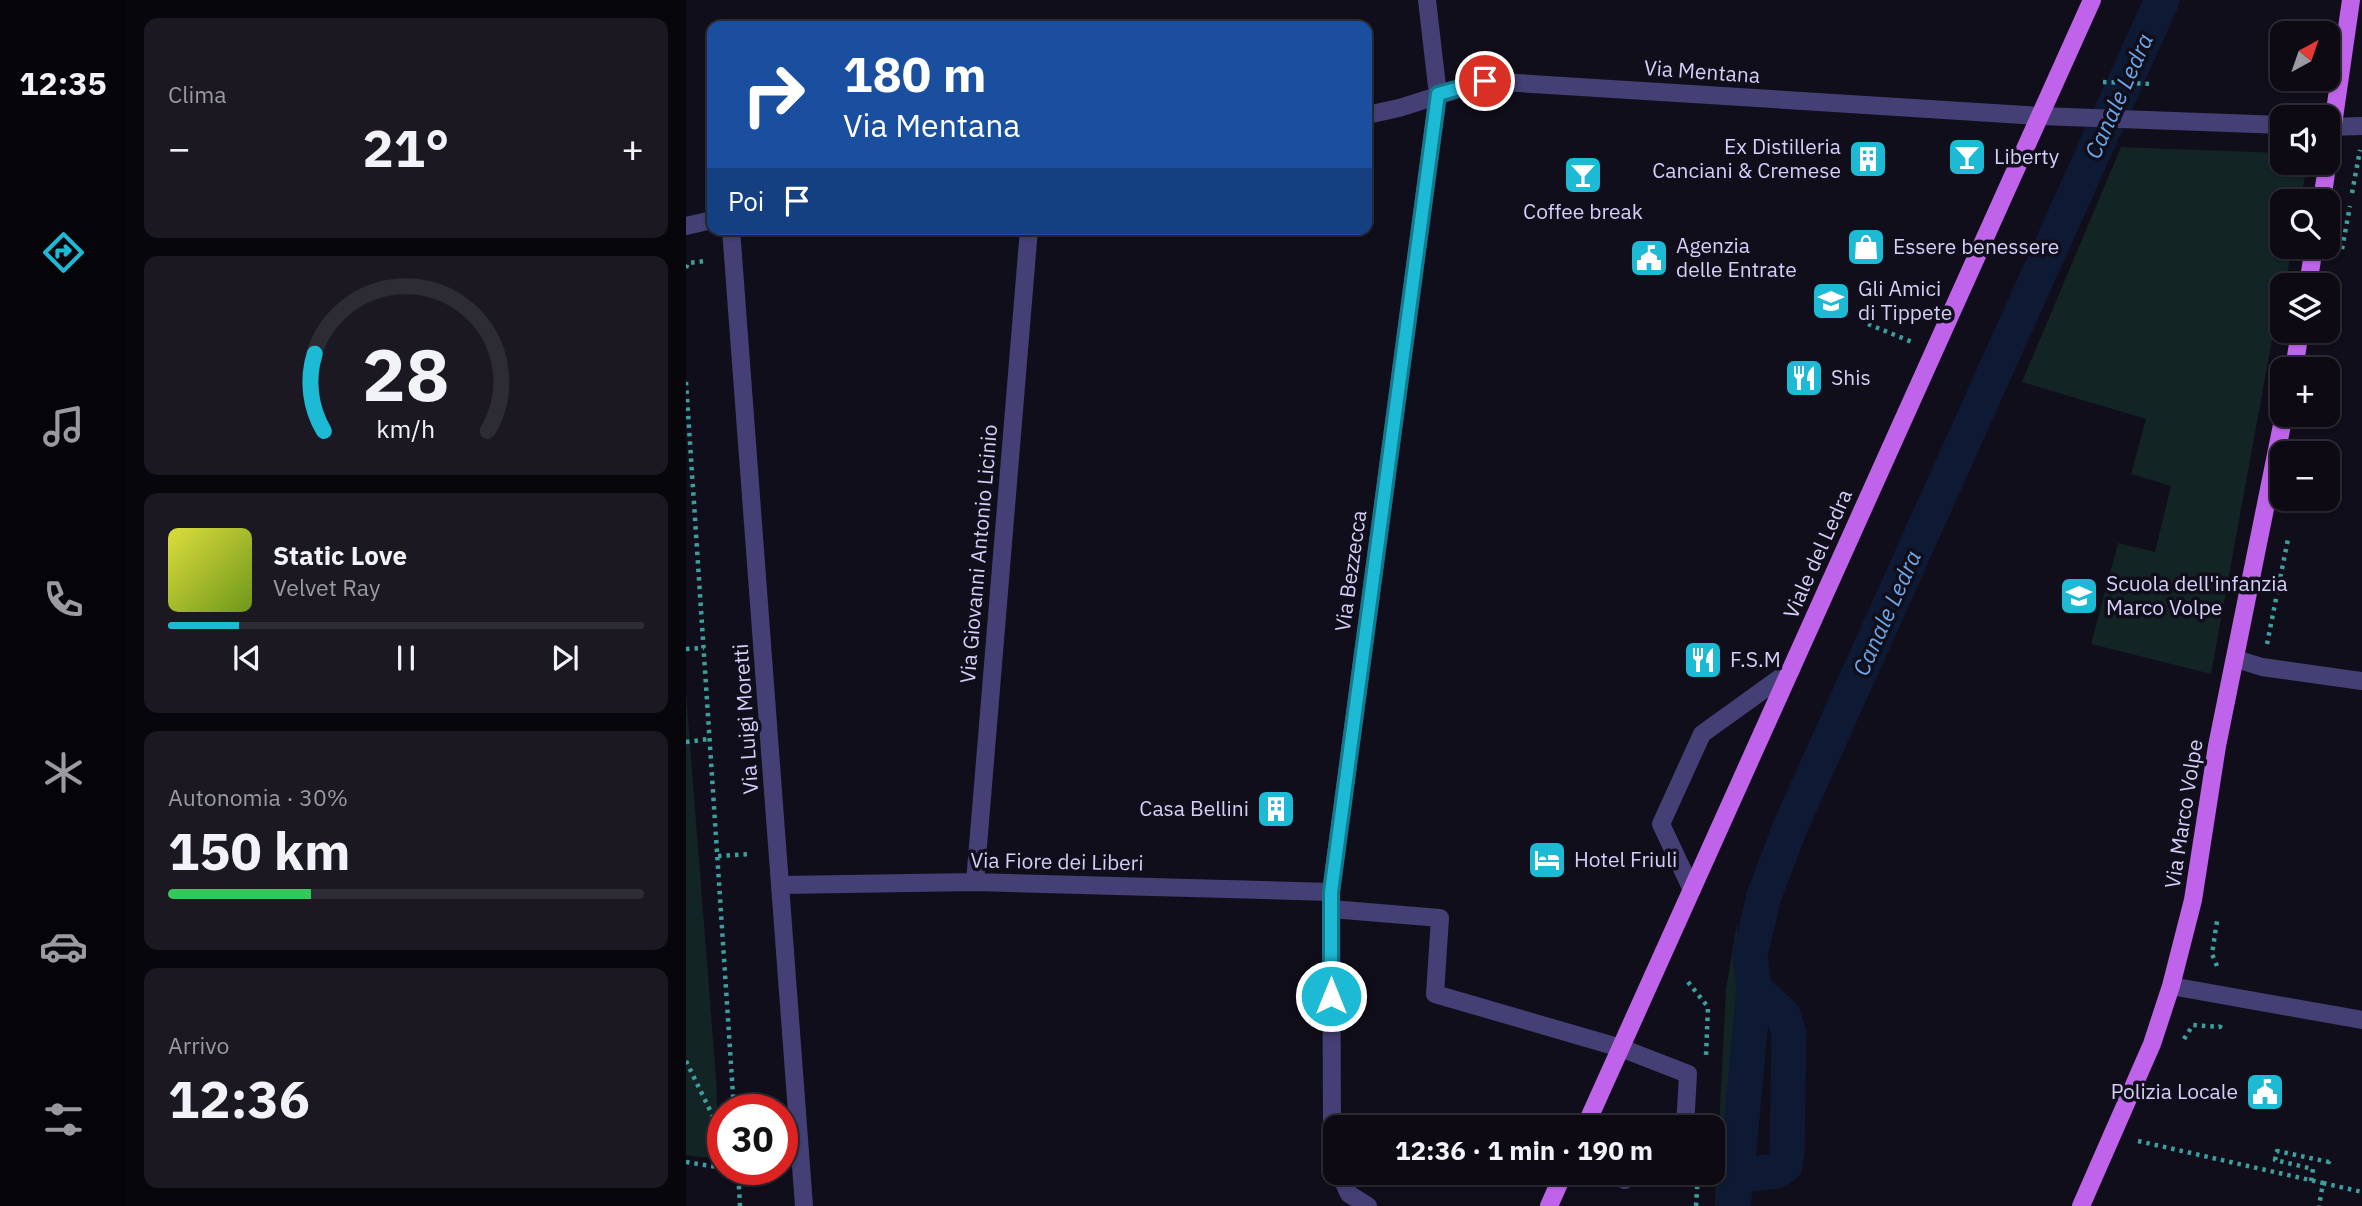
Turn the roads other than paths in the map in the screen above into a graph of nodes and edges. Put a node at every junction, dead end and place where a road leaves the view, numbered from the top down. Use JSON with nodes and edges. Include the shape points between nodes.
{"nodes":[{"id":1,"x":1427,"y":0,"type":"edge"},
{"id":2,"x":2092,"y":0,"type":"edge"},
{"id":3,"x":2351,"y":0,"type":"edge"},
{"id":4,"x":1438,"y":94,"type":"junction"},
{"id":5,"x":2334,"y":105,"type":"edge"},
{"id":6,"x":1372,"y":114,"type":"edge"},
{"id":7,"x":2039,"y":116,"type":"junction"},
{"id":8,"x":2270,"y":125,"type":"edge"},
{"id":9,"x":2362,"y":126,"type":"edge"},
{"id":10,"x":2340,"y":127,"type":"edge"},
{"id":11,"x":707,"y":221,"type":"edge"},
{"id":12,"x":686,"y":226,"type":"edge"},
{"id":13,"x":731,"y":235,"type":"edge"},
{"id":14,"x":1029,"y":235,"type":"edge"},
{"id":15,"x":2282,"y":427,"type":"edge"},
{"id":16,"x":2236,"y":659,"type":"junction"},
{"id":17,"x":1791,"y":670,"type":"junction"},
{"id":18,"x":2362,"y":681,"type":"edge"},
{"id":19,"x":975,"y":882,"type":"junction"},
{"id":20,"x":781,"y":884,"type":"junction"},
{"id":21,"x":1692,"y":890,"type":"junction"},
{"id":22,"x":1331,"y":900,"type":"junction"},
{"id":23,"x":2171,"y":986,"type":"junction"},
{"id":24,"x":2362,"y":1020,"type":"edge"},
{"id":25,"x":1620,"y":1048,"type":"junction"},
{"id":26,"x":1332,"y":1115,"type":"edge"},
{"id":27,"x":1590,"y":1115,"type":"edge"},
{"id":28,"x":1686,"y":1115,"type":"edge"},
{"id":29,"x":1345,"y":1185,"type":"edge"},
{"id":30,"x":1558,"y":1185,"type":"edge"},
{"id":31,"x":804,"y":1206,"type":"edge"},
{"id":32,"x":1368,"y":1206,"type":"edge"},
{"id":33,"x":1549,"y":1206,"type":"edge"},
{"id":34,"x":2081,"y":1206,"type":"edge"}],
"edges":[{"from":1,"to":4,"type":"street","name":"Via Bezzecca"},
{"from":2,"to":7,"type":"main road","name":"Viale del Ledra"},
{"from":3,"to":5,"type":"main road"},
{"from":4,"to":6,"type":"street","name":"Via Mentana"},
{"from":4,"to":7,"type":"street","name":"Via Mentana","via":[[1485,81]]},
{"from":4,"to":22,"type":"street","name":"Via Bezzecca"},
{"from":7,"to":8,"type":"street","name":"Via Mentana"},
{"from":7,"to":17,"type":"main road","name":"Viale del Ledra"},
{"from":9,"to":10,"type":"street"},
{"from":11,"to":12,"type":"street"},
{"from":13,"to":20,"type":"street","name":"Via Luigi Moretti"},
{"from":14,"to":19,"type":"street","name":"Via Giovanni Antonio Licinio"},
{"from":15,"to":16,"type":"main road","name":"Via Marco Volpe"},
{"from":16,"to":18,"type":"street"},
{"from":16,"to":23,"type":"main road","name":"Via Marco Volpe","via":[[2193,900]]},
{"from":17,"to":21,"type":"main road","name":"Viale del Ledra"},
{"from":17,"to":21,"type":"street","via":[[1702,734],[1661,824]]},
{"from":19,"to":20,"type":"street","name":"Via Fiore dei Liberi"},
{"from":19,"to":22,"type":"street","name":"Via Fiore dei Liberi"},
{"from":20,"to":31,"type":"street","name":"Via Luigi Moretti"},
{"from":21,"to":25,"type":"main road","name":"Viale del Ledra"},
{"from":22,"to":25,"type":"street","name":"Via Fiore dei Liberi","via":[[1440,918],[1435,994]]},
{"from":22,"to":26,"type":"street","name":"Via Bezzecca"},
{"from":23,"to":24,"type":"street"},
{"from":23,"to":34,"type":"main road","name":"Via Marco Volpe","via":[[2152,1044]]},
{"from":25,"to":27,"type":"main road","name":"Viale del Ledra"},
{"from":25,"to":28,"type":"street","via":[[1688,1074]]},
{"from":29,"to":32,"type":"street","via":[[1349,1194]]},
{"from":30,"to":33,"type":"main road"}]}
